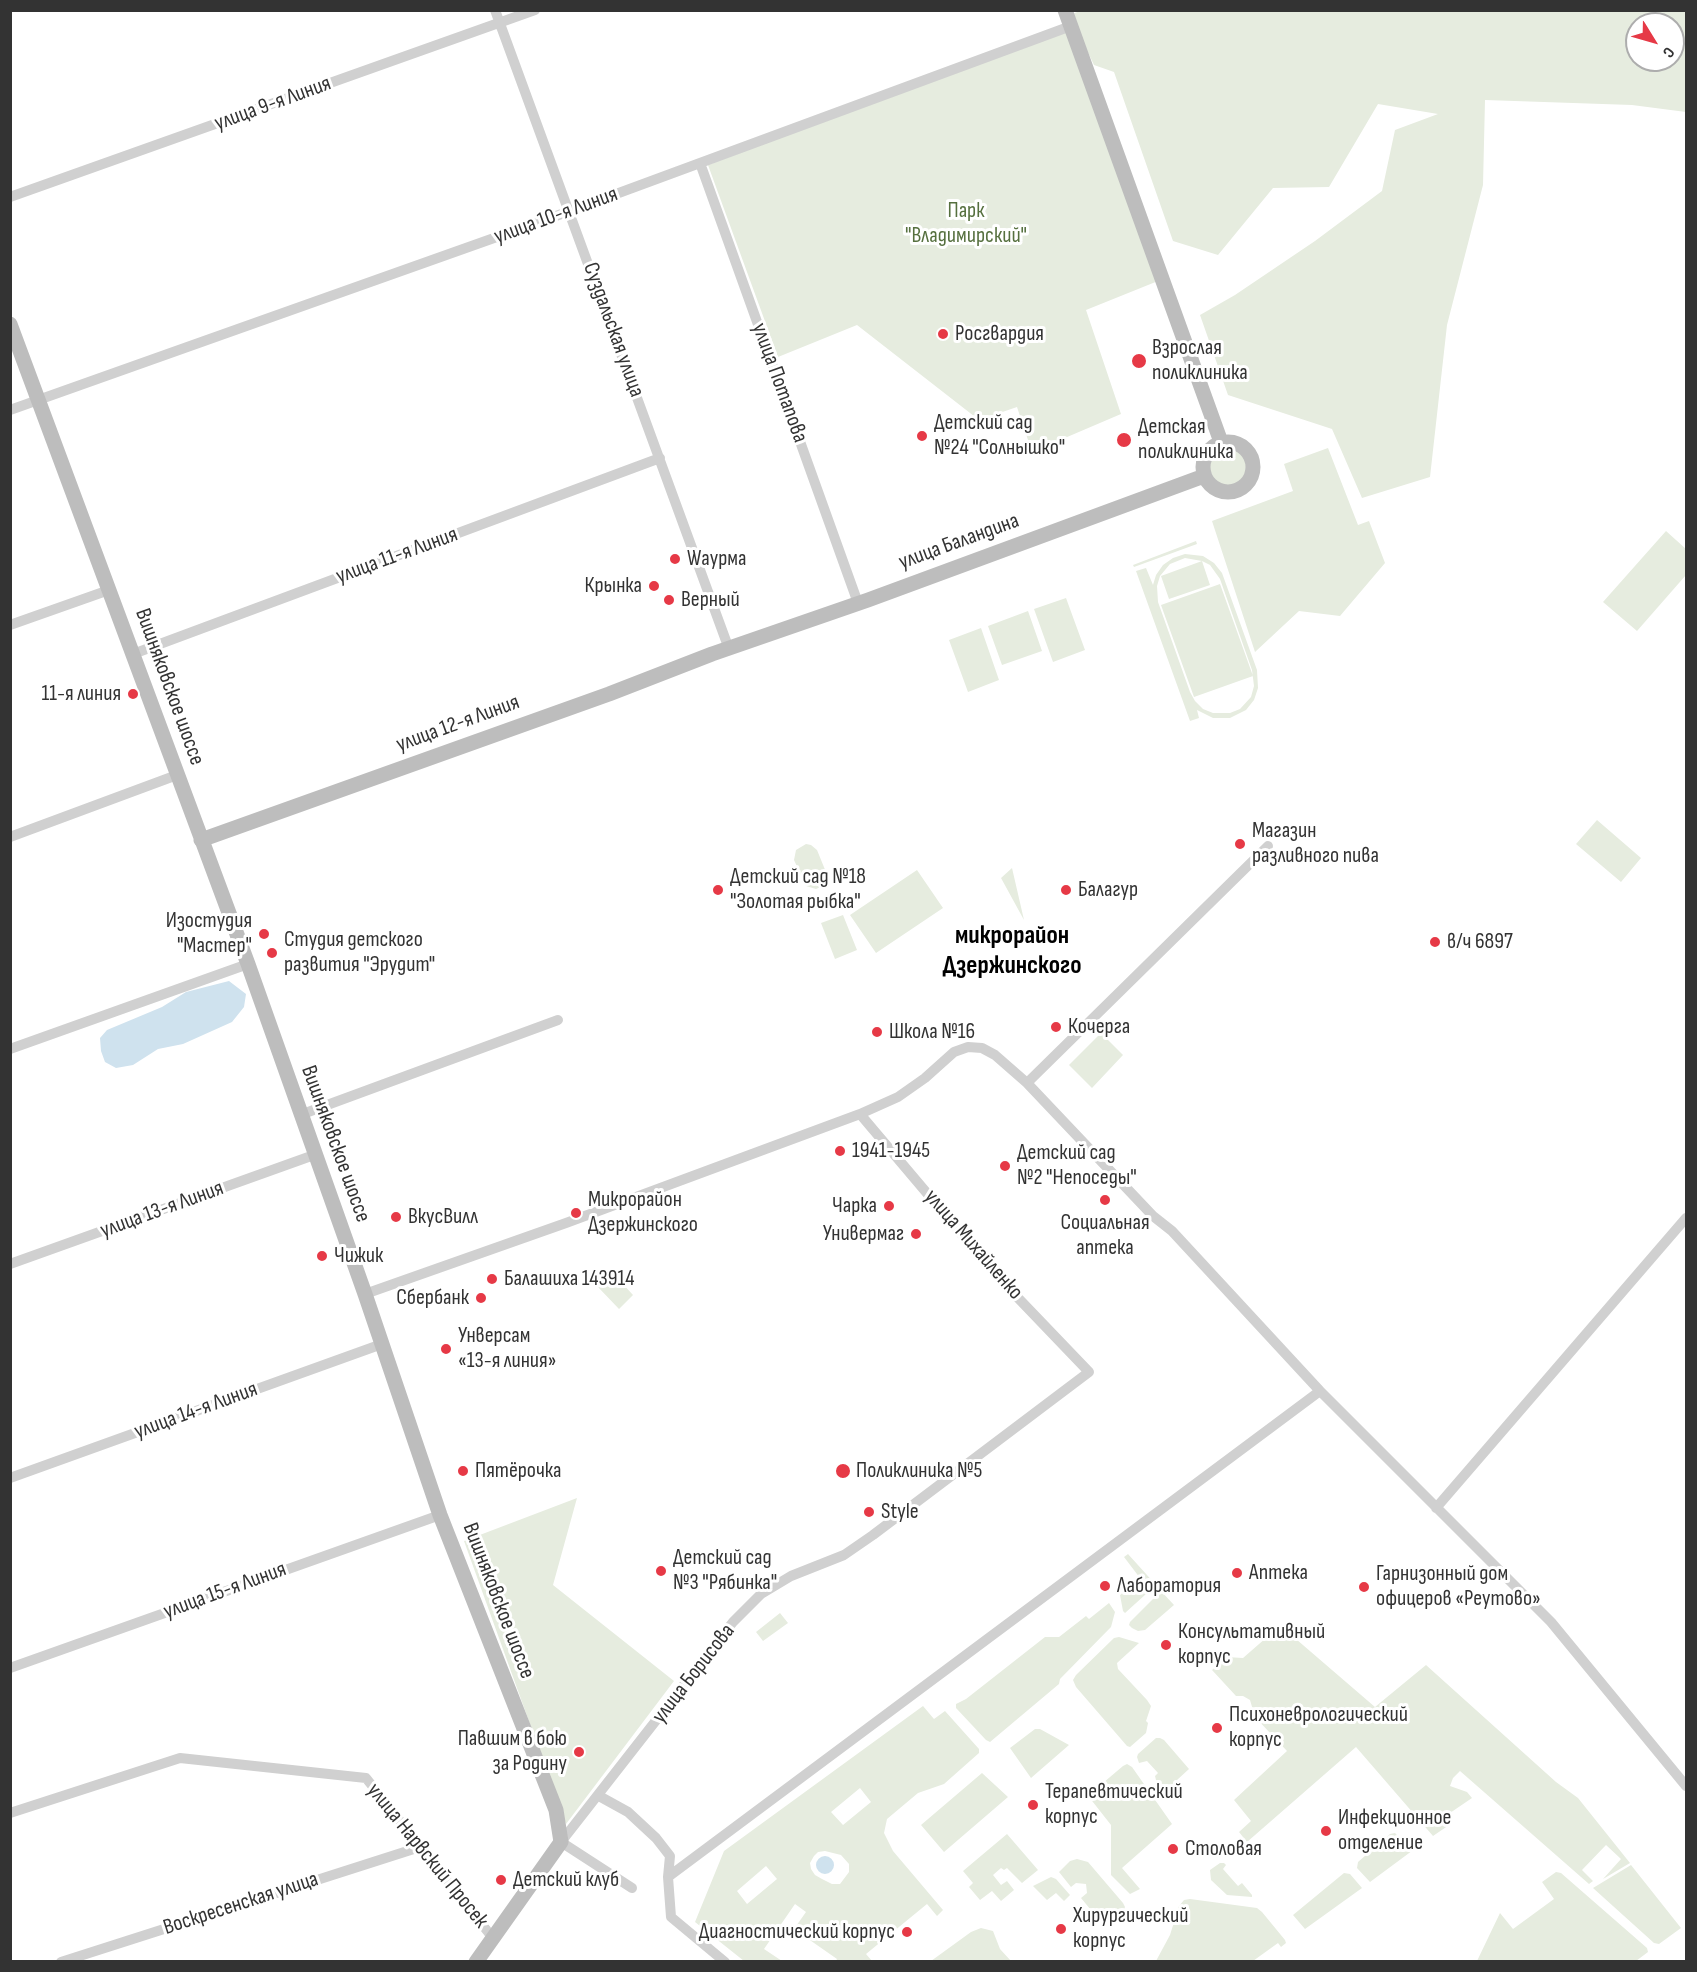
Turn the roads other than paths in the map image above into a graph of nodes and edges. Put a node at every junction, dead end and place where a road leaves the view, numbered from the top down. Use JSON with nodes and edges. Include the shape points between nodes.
{"nodes":[{"id":1,"x":495,"y":10,"type":"edge"},
{"id":2,"x":535,"y":10,"type":"edge"},
{"id":3,"x":1065,"y":10,"type":"edge"},
{"id":4,"x":500,"y":23,"type":"junction"},
{"id":5,"x":1071,"y":26,"type":"junction"},
{"id":6,"x":700,"y":163,"type":"junction"},
{"id":7,"x":10,"y":197,"type":"edge"},
{"id":8,"x":570,"y":212,"type":"junction"},
{"id":9,"x":10,"y":324,"type":"edge"},
{"id":10,"x":39,"y":400,"type":"junction"},
{"id":11,"x":10,"y":410,"type":"edge"},
{"id":12,"x":1221,"y":442,"type":"junction"},
{"id":13,"x":660,"y":458,"type":"junction"},
{"id":14,"x":1204,"y":476,"type":"junction"},
{"id":15,"x":109,"y":590,"type":"junction"},
{"id":16,"x":858,"y":603,"type":"junction"},
{"id":17,"x":10,"y":625,"type":"edge"},
{"id":18,"x":729,"y":649,"type":"junction"},
{"id":19,"x":133,"y":654,"type":"junction"},
{"id":20,"x":177,"y":775,"type":"junction"},
{"id":21,"x":10,"y":837,"type":"edge"},
{"id":22,"x":201,"y":840,"type":"junction"},
{"id":23,"x":1268,"y":846,"type":"dead end"},
{"id":24,"x":248,"y":964,"type":"junction"},
{"id":25,"x":558,"y":1020,"type":"dead end"},
{"id":26,"x":10,"y":1049,"type":"edge"},
{"id":27,"x":1028,"y":1083,"type":"junction"},
{"id":28,"x":860,"y":1114,"type":"junction"},
{"id":29,"x":300,"y":1115,"type":"junction"},
{"id":30,"x":314,"y":1155,"type":"junction"},
{"id":31,"x":1686,"y":1218,"type":"edge"},
{"id":32,"x":10,"y":1264,"type":"edge"},
{"id":33,"x":365,"y":1294,"type":"junction"},
{"id":34,"x":382,"y":1344,"type":"junction"},
{"id":35,"x":1089,"y":1372,"type":"joint"},
{"id":36,"x":1320,"y":1391,"type":"junction"},
{"id":37,"x":10,"y":1478,"type":"edge"},
{"id":38,"x":1436,"y":1508,"type":"junction"},
{"id":39,"x":440,"y":1515,"type":"junction"},
{"id":40,"x":10,"y":1668,"type":"edge"},
{"id":41,"x":1686,"y":1786,"type":"edge"},
{"id":42,"x":599,"y":1796,"type":"junction"},
{"id":43,"x":10,"y":1813,"type":"edge"},
{"id":44,"x":561,"y":1842,"type":"junction"},
{"id":45,"x":420,"y":1847,"type":"junction"},
{"id":46,"x":668,"y":1876,"type":"junction"},
{"id":47,"x":632,"y":1888,"type":"dead end"},
{"id":48,"x":492,"y":1937,"type":"junction"},
{"id":49,"x":61,"y":1962,"type":"edge"},
{"id":50,"x":476,"y":1962,"type":"edge"},
{"id":51,"x":724,"y":1962,"type":"edge"}],
"edges":[{"from":1,"to":4,"type":"street","name":"Суздальская улица"},
{"from":2,"to":4,"type":"street","name":"улица 9-я Линия"},
{"from":3,"to":5,"type":"street"},
{"from":4,"to":7,"type":"street","name":"улица 9-я Линия"},
{"from":4,"to":8,"type":"street","name":"Суздальская улица"},
{"from":5,"to":6,"type":"street","name":"улица 10-я Линия"},
{"from":5,"to":12,"type":"street"},
{"from":6,"to":8,"type":"street","name":"улица 10-я Линия"},
{"from":6,"to":16,"type":"street","name":"улица Потапова"},
{"from":8,"to":10,"type":"street","name":"улица 10-я Линия"},
{"from":8,"to":13,"type":"street","name":"Суздальская улица"},
{"from":9,"to":10,"type":"street","name":"Вишняковское шоссе"},
{"from":10,"to":11,"type":"street"},
{"from":10,"to":15,"type":"street","name":"Вишняковское шоссе"},
{"from":12,"to":14,"type":"street","via":[[1207,452]]},
{"from":12,"to":14,"type":"street","via":[[1237,443],[1250,454],[1251,478],[1231,492],[1215,489]]},
{"from":13,"to":18,"type":"street","name":"Суздальская улица"},
{"from":13,"to":19,"type":"street","name":"улица 11-я Линия"},
{"from":14,"to":16,"type":"street","name":"улица Баландина"},
{"from":15,"to":17,"type":"street"},
{"from":15,"to":19,"type":"street","name":"Вишняковское шоссе"},
{"from":16,"to":18,"type":"street","name":"улица Баландина"},
{"from":18,"to":22,"type":"street","name":"улица 12-я Линия"},
{"from":19,"to":20,"type":"street","name":"Вишняковское шоссе"},
{"from":20,"to":21,"type":"street"},
{"from":20,"to":22,"type":"street","name":"Вишняковское шоссе"},
{"from":22,"to":24,"type":"street","name":"Вишняковское шоссе"},
{"from":23,"to":27,"type":"street"},
{"from":24,"to":26,"type":"street"},
{"from":24,"to":29,"type":"street","name":"Вишняковское шоссе"},
{"from":25,"to":29,"type":"street"},
{"from":27,"to":28,"type":"street","via":[[995,1055],[982,1048],[968,1047],[954,1052],[898,1097]]},
{"from":27,"to":36,"type":"street"},
{"from":28,"to":33,"type":"street"},
{"from":28,"to":35,"type":"street","name":"улица Михайленко","via":[[997,1276]]},
{"from":29,"to":30,"type":"street","name":"Вишняковское шоссе"},
{"from":30,"to":32,"type":"street","name":"улица 13-я Линия"},
{"from":30,"to":33,"type":"street","name":"Вишняковское шоссе"},
{"from":31,"to":38,"type":"street"},
{"from":33,"to":34,"type":"street","name":"Вишняковское шоссе"},
{"from":34,"to":37,"type":"street","name":"улица 14-я Линия"},
{"from":34,"to":39,"type":"street","name":"Вишняковское шоссе"},
{"from":35,"to":42,"type":"street","name":"улица Борисова","via":[[844,1555],[791,1576],[761,1594],[717,1642]]},
{"from":36,"to":38,"type":"street"},
{"from":36,"to":46,"type":"street"},
{"from":38,"to":41,"type":"street","via":[[1551,1622]]},
{"from":39,"to":40,"type":"street","name":"улица 15-я Линия"},
{"from":39,"to":44,"type":"street","name":"Вишняковское шоссе","via":[[556,1810]]},
{"from":42,"to":44,"type":"street","name":"улица Борисова"},
{"from":42,"to":46,"type":"street","via":[[628,1812],[656,1838],[670,1856]]},
{"from":43,"to":45,"type":"street","name":"улица Нарвский Просек","via":[[180,1758],[366,1778]]},
{"from":44,"to":47,"type":"street"},
{"from":44,"to":48,"type":"street"},
{"from":45,"to":48,"type":"street","name":"улица Нарвский Просек"},
{"from":45,"to":49,"type":"street","name":"Воскресенская улица"},
{"from":46,"to":51,"type":"street","via":[[671,1917]]},
{"from":48,"to":50,"type":"street"}]}
